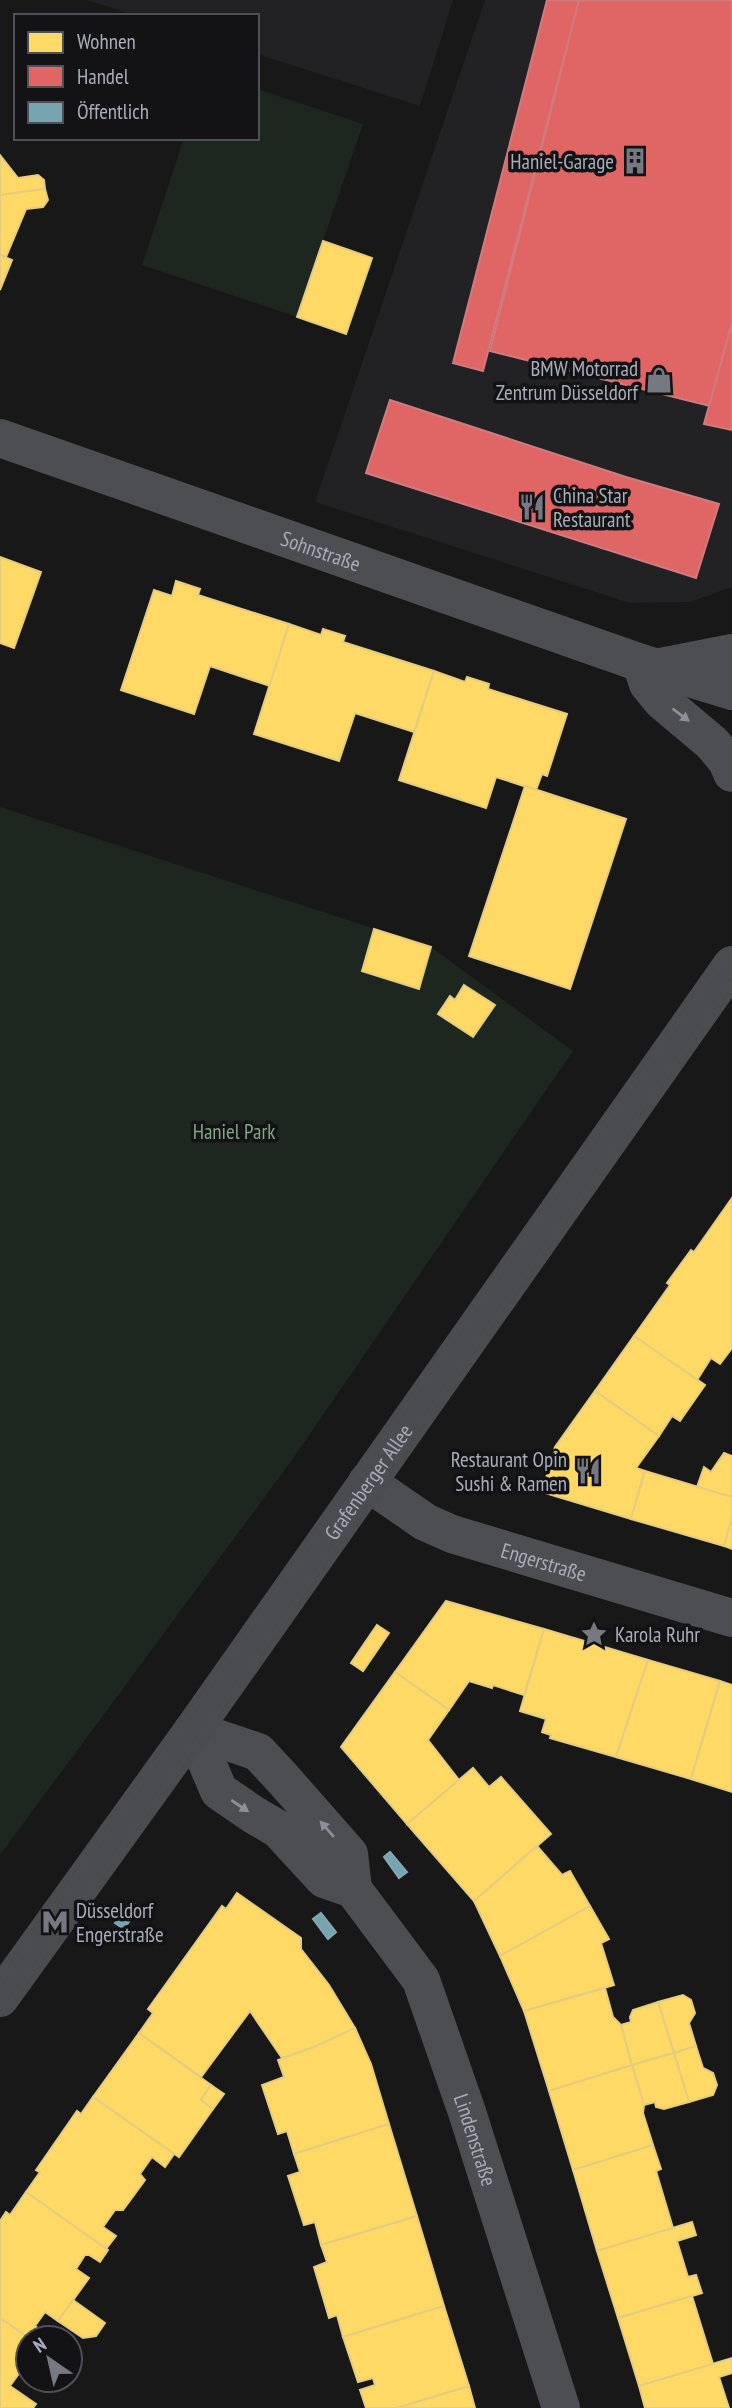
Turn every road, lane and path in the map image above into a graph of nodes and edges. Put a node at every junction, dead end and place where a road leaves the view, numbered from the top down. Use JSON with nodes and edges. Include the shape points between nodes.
{"nodes":[{"id":1,"x":0,"y":438,"type":"edge"},
{"id":2,"x":732,"y":653,"type":"edge"},
{"id":3,"x":650,"y":665,"type":"junction"},
{"id":4,"x":732,"y":691,"type":"edge"},
{"id":5,"x":732,"y":773,"type":"edge"},
{"id":6,"x":732,"y":965,"type":"edge"},
{"id":7,"x":367,"y":1482,"type":"junction"},
{"id":8,"x":732,"y":1618,"type":"edge"},
{"id":9,"x":193,"y":1730,"type":"junction"},
{"id":10,"x":353,"y":1889,"type":"junction"},
{"id":11,"x":0,"y":1998,"type":"edge"},
{"id":12,"x":561,"y":2408,"type":"edge"}],
"edges":[{"from":1,"to":3,"type":"street","name":"Sohnstraße"},
{"from":2,"to":3,"type":"street"},
{"from":3,"to":4,"type":"street","name":"Sohnstraße"},
{"from":3,"to":5,"type":"street","one_way":true,"via":[[648,684],[712,743]]},
{"from":6,"to":7,"type":"main road","name":"Grafenberger Allee"},
{"from":7,"to":8,"type":"street","name":"Engerstraße","via":[[425,1522],[452,1534]]},
{"from":7,"to":9,"type":"main road","name":"Grafenberger Allee"},
{"from":9,"to":10,"type":"street","one_way":true,"via":[[219,1791],[278,1829],[324,1879]]},
{"from":10,"to":9,"type":"street","one_way":true,"via":[[349,1854],[258,1752]]},
{"from":9,"to":11,"type":"main road","name":"Grafenberger Allee"},
{"from":10,"to":12,"type":"street","name":"Lindenstraße","via":[[421,1980]]}]}
